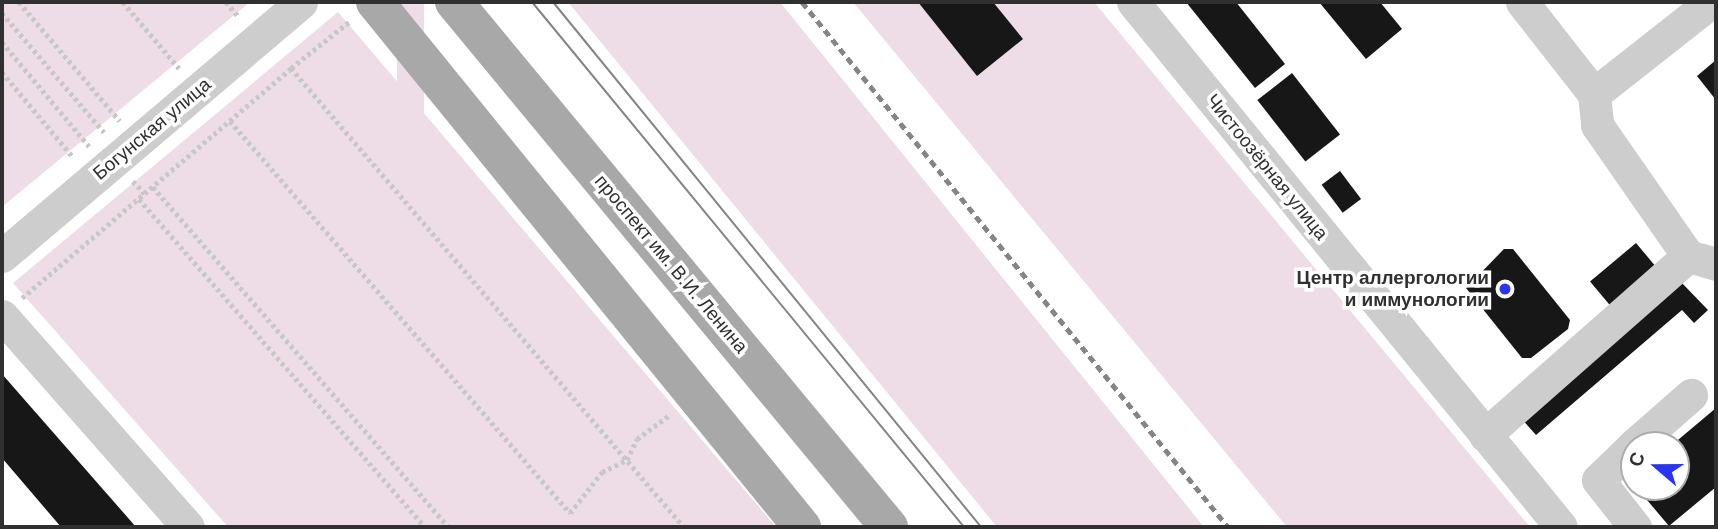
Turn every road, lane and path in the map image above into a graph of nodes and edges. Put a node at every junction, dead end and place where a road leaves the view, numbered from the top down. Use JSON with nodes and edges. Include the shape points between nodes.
{"nodes":[{"id":1,"x":19,"y":2,"type":"edge"},
{"id":2,"x":123,"y":2,"type":"edge"},
{"id":3,"x":226,"y":2,"type":"edge"},
{"id":4,"x":302,"y":2,"type":"edge"},
{"id":5,"x":454,"y":2,"type":"edge"},
{"id":6,"x":1133,"y":2,"type":"edge"},
{"id":7,"x":1522,"y":2,"type":"edge"},
{"id":8,"x":1711,"y":2,"type":"edge"},
{"id":9,"x":364,"y":10,"type":"edge"},
{"id":10,"x":2,"y":13,"type":"edge"},
{"id":11,"x":241,"y":18,"type":"dead end"},
{"id":12,"x":2,"y":42,"type":"edge"},
{"id":13,"x":291,"y":68,"type":"junction"},
{"id":14,"x":181,"y":71,"type":"dead end"},
{"id":15,"x":2,"y":72,"type":"edge"},
{"id":16,"x":1594,"y":94,"type":"junction"},
{"id":17,"x":230,"y":121,"type":"junction"},
{"id":18,"x":122,"y":123,"type":"dead end"},
{"id":19,"x":108,"y":137,"type":"dead end"},
{"id":20,"x":91,"y":148,"type":"dead end"},
{"id":21,"x":65,"y":168,"type":"dead end"},
{"id":22,"x":153,"y":187,"type":"junction"},
{"id":23,"x":139,"y":199,"type":"junction"},
{"id":24,"x":2,"y":256,"type":"edge"},
{"id":25,"x":1702,"y":260,"type":"edge"},
{"id":26,"x":35,"y":288,"type":"dead end"},
{"id":27,"x":2,"y":316,"type":"edge"},
{"id":28,"x":1691,"y":395,"type":"dead end"},
{"id":29,"x":680,"y":408,"type":"dead end"},
{"id":30,"x":1650,"y":431,"type":"edge"},
{"id":31,"x":1485,"y":435,"type":"junction"},
{"id":32,"x":1620,"y":459,"type":"edge"},
{"id":33,"x":628,"y":460,"type":"junction"},
{"id":34,"x":188,"y":527,"type":"edge"},
{"id":35,"x":425,"y":527,"type":"edge"},
{"id":36,"x":449,"y":527,"type":"edge"},
{"id":37,"x":684,"y":527,"type":"edge"},
{"id":38,"x":802,"y":527,"type":"edge"},
{"id":39,"x":888,"y":527,"type":"edge"},
{"id":40,"x":1561,"y":527,"type":"edge"},
{"id":41,"x":1635,"y":527,"type":"edge"}],
"edges":[{"from":1,"to":18,"type":"path"},
{"from":2,"to":14,"type":"path"},
{"from":3,"to":11,"type":"path"},
{"from":4,"to":24,"type":"street","name":"Богунская улица"},
{"from":5,"to":39,"type":"main road","name":"проспект им. В.И. Ленина"},
{"from":6,"to":31,"type":"street","name":"Чистоозёрная улица"},
{"from":7,"to":16,"type":"street"},
{"from":8,"to":16,"type":"street"},
{"from":9,"to":13,"type":"path"},
{"from":9,"to":38,"type":"main road"},
{"from":10,"to":19,"type":"path"},
{"from":12,"to":20,"type":"path"},
{"from":13,"to":17,"type":"path"},
{"from":13,"to":33,"type":"path"},
{"from":15,"to":21,"type":"path","via":[[75,159]]},
{"from":16,"to":25,"type":"street","via":[[1597,125]]},
{"from":17,"to":22,"type":"path"},
{"from":17,"to":33,"type":"path","via":[[570,513],[602,472]]},
{"from":22,"to":23,"type":"path"},
{"from":22,"to":36,"type":"path"},
{"from":23,"to":26,"type":"path"},
{"from":23,"to":35,"type":"path"},
{"from":25,"to":31,"type":"street"},
{"from":27,"to":34,"type":"street"},
{"from":28,"to":30,"type":"street"},
{"from":29,"to":33,"type":"path","via":[[637,439]]},
{"from":31,"to":40,"type":"street","name":"Чистоозёрная улица"},
{"from":32,"to":41,"type":"street","via":[[1598,480]]},
{"from":33,"to":37,"type":"path"}]}
